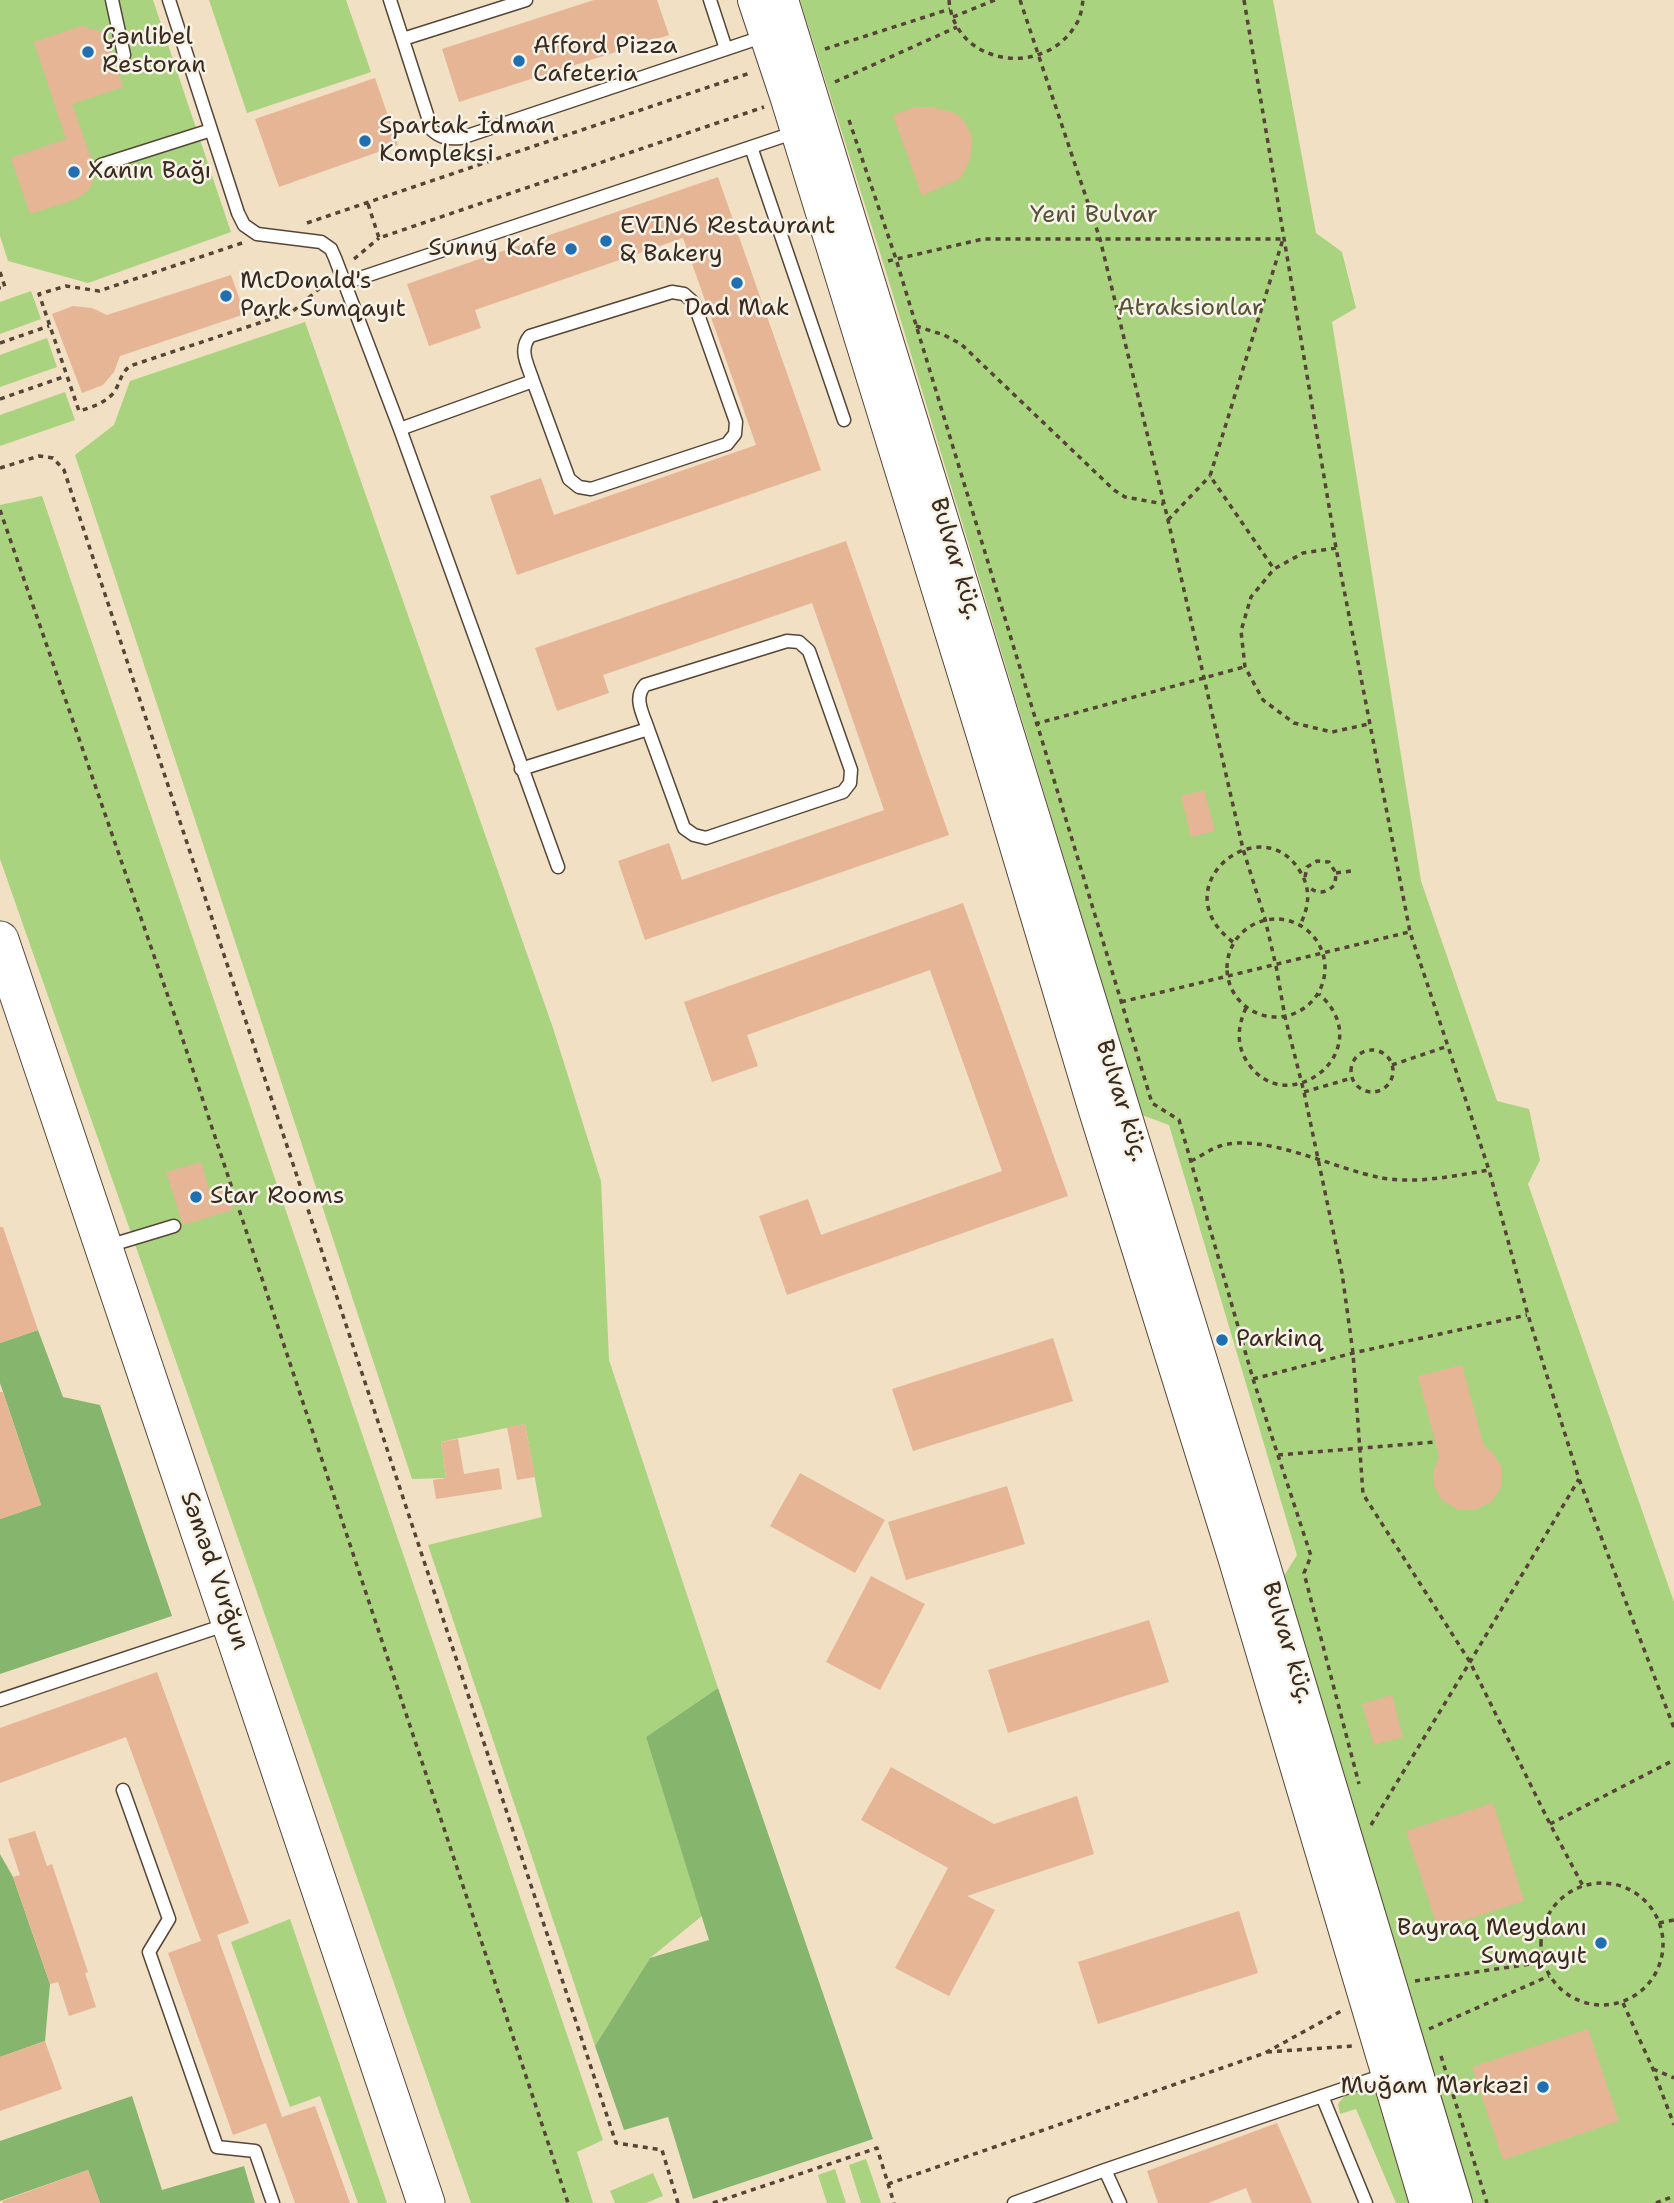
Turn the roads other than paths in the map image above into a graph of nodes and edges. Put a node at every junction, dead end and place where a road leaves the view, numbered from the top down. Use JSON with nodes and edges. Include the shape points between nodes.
{"nodes":[{"id":1,"x":112,"y":0,"type":"edge"},
{"id":2,"x":169,"y":0,"type":"edge"},
{"id":3,"x":390,"y":0,"type":"edge"},
{"id":4,"x":526,"y":0,"type":"edge"},
{"id":5,"x":710,"y":0,"type":"edge"},
{"id":6,"x":754,"y":0,"type":"edge"},
{"id":7,"x":782,"y":0,"type":"edge"},
{"id":8,"x":766,"y":36,"type":"junction"},
{"id":9,"x":403,"y":39,"type":"junction"},
{"id":10,"x":726,"y":49,"type":"junction"},
{"id":11,"x":124,"y":55,"type":"dead end"},
{"id":12,"x":799,"y":95,"type":"junction"},
{"id":13,"x":211,"y":130,"type":"junction"},
{"id":14,"x":797,"y":132,"type":"junction"},
{"id":15,"x":751,"y":147,"type":"junction"},
{"id":16,"x":100,"y":165,"type":"dead end"},
{"id":17,"x":343,"y":277,"type":"junction"},
{"id":18,"x":533,"y":381,"type":"junction"},
{"id":19,"x":844,"y":420,"type":"dead end"},
{"id":20,"x":400,"y":429,"type":"junction"},
{"id":21,"x":648,"y":729,"type":"junction"},
{"id":22,"x":521,"y":769,"type":"junction"},
{"id":23,"x":558,"y":867,"type":"dead end"},
{"id":24,"x":0,"y":940,"type":"edge"},
{"id":25,"x":1105,"y":1097,"type":"junction"},
{"id":26,"x":174,"y":1226,"type":"dead end"},
{"id":27,"x":104,"y":1248,"type":"junction"},
{"id":28,"x":231,"y":1622,"type":"junction"},
{"id":29,"x":0,"y":1700,"type":"edge"},
{"id":30,"x":123,"y":1790,"type":"dead end"},
{"id":31,"x":1399,"y":1990,"type":"junction"},
{"id":32,"x":1388,"y":2073,"type":"junction"},
{"id":33,"x":1322,"y":2096,"type":"junction"},
{"id":34,"x":1105,"y":2169,"type":"junction"},
{"id":35,"x":273,"y":2203,"type":"edge"},
{"id":36,"x":426,"y":2203,"type":"edge"},
{"id":37,"x":1014,"y":2203,"type":"edge"},
{"id":38,"x":1120,"y":2203,"type":"edge"},
{"id":39,"x":1366,"y":2203,"type":"edge"},
{"id":40,"x":1426,"y":2203,"type":"edge"},
{"id":41,"x":1456,"y":2203,"type":"edge"}],
"edges":[{"from":1,"to":11,"type":"lane"},
{"from":2,"to":13,"type":"lane"},
{"from":3,"to":9,"type":"lane"},
{"from":4,"to":9,"type":"lane"},
{"from":5,"to":10,"type":"lane"},
{"from":6,"to":8,"type":"street","name":"Bulvar küç."},
{"from":7,"to":12,"type":"street","name":"Bulvar küç."},
{"from":8,"to":10,"type":"lane"},
{"from":8,"to":12,"type":"street","name":"Bulvar küç."},
{"from":9,"to":10,"type":"lane","via":[[432,130],[450,139]]},
{"from":12,"to":14,"type":"street","name":"Bulvar küç."},
{"from":12,"to":25,"type":"street","name":"Bulvar küç."},
{"from":13,"to":16,"type":"lane"},
{"from":13,"to":17,"type":"lane","via":[[244,225],[257,234],[321,242],[331,249]]},
{"from":14,"to":15,"type":"lane"},
{"from":14,"to":25,"type":"street","name":"Bulvar küç.","via":[[984,738]]},
{"from":15,"to":17,"type":"lane"},
{"from":15,"to":19,"type":"lane"},
{"from":17,"to":20,"type":"lane"},
{"from":18,"to":18,"type":"lane","via":[[523,350],[530,336],[672,292],[684,294],[694,303],[736,422],[735,434],[727,444],[591,489],[579,486],[569,479]]},
{"from":18,"to":20,"type":"lane"},
{"from":20,"to":22,"type":"lane"},
{"from":21,"to":21,"type":"lane","via":[[638,698],[645,685],[787,641],[799,642],[809,651],[851,771],[850,783],[843,792],[706,838],[694,835],[684,828]]},
{"from":21,"to":22,"type":"lane"},
{"from":22,"to":23,"type":"lane"},
{"from":24,"to":27,"type":"main road","name":"Səməd Vurğun"},
{"from":25,"to":31,"type":"street","name":"Bulvar küç.","via":[[1246,1553]]},
{"from":26,"to":27,"type":"lane"},
{"from":27,"to":28,"type":"main road","name":"Səməd Vurğun"},
{"from":28,"to":29,"type":"lane"},
{"from":28,"to":36,"type":"main road","name":"Səməd Vurğun"},
{"from":30,"to":35,"type":"lane","via":[[169,1919],[149,1952],[217,2147],[255,2151]]},
{"from":31,"to":32,"type":"street","name":"Bulvar küç."},
{"from":31,"to":41,"type":"street","name":"Bulvar küç."},
{"from":32,"to":33,"type":"lane"},
{"from":32,"to":40,"type":"street","name":"Bulvar küç."},
{"from":33,"to":34,"type":"lane"},
{"from":33,"to":39,"type":"lane"},
{"from":34,"to":37,"type":"lane"},
{"from":34,"to":38,"type":"lane"}]}
